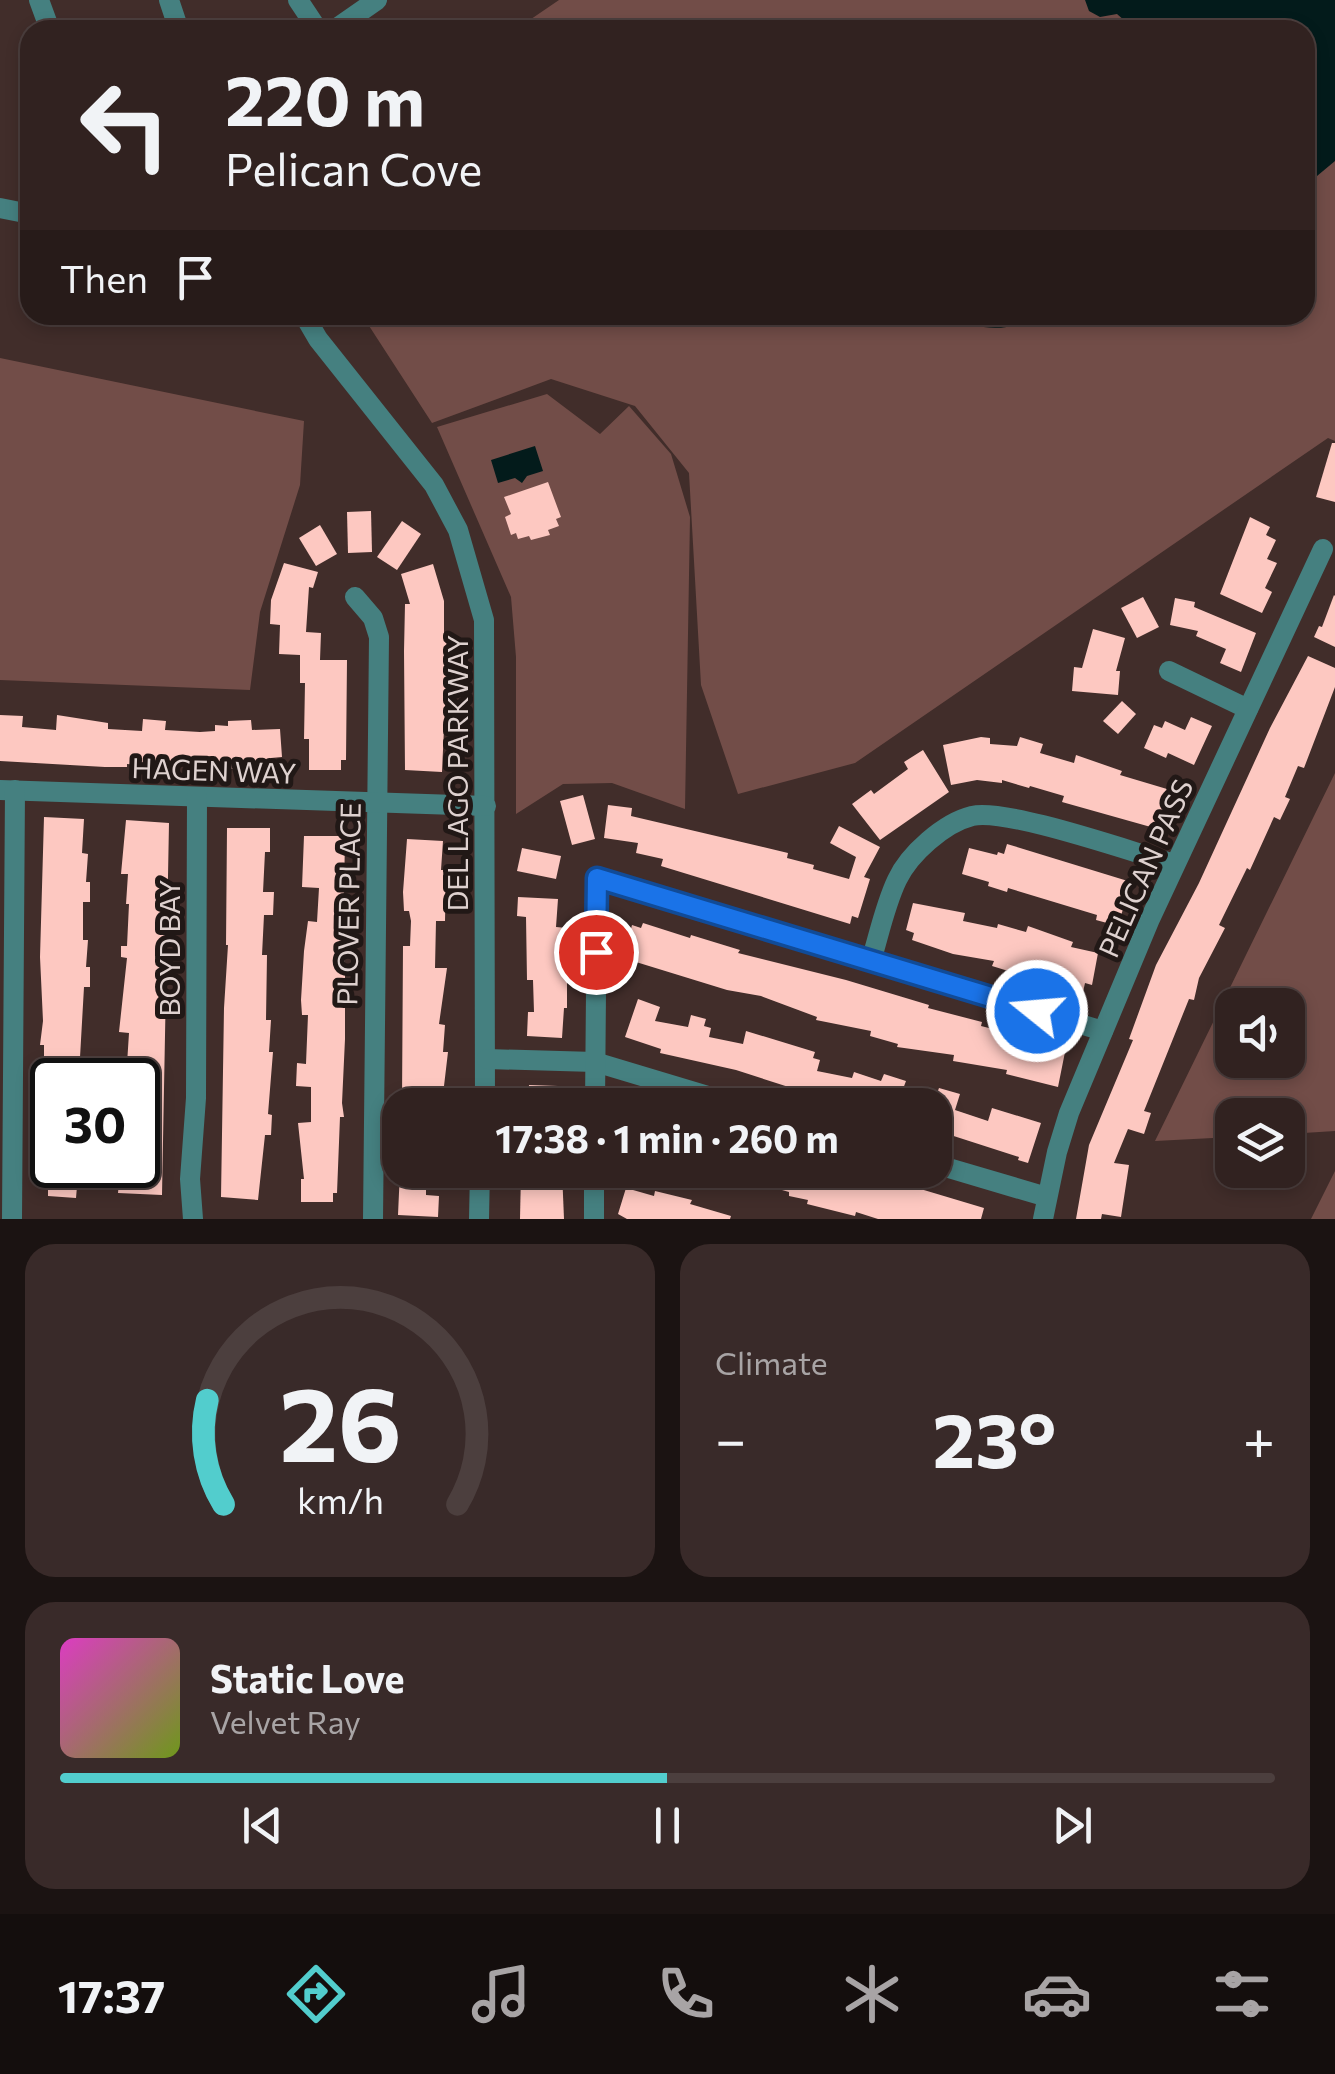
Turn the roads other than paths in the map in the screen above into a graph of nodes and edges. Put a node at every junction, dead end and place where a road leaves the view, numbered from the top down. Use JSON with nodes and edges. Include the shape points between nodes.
{"nodes":[{"id":1,"x":377,"y":0,"type":"edge"},
{"id":2,"x":348,"y":20,"type":"edge"},
{"id":3,"x":310,"y":325,"type":"edge"},
{"id":4,"x":1323,"y":549,"type":"dead end"},
{"id":5,"x":354,"y":597,"type":"dead end"},
{"id":6,"x":1170,"y":670,"type":"dead end"},
{"id":7,"x":1248,"y":709,"type":"junction"},
{"id":8,"x":7,"y":790,"type":"edge"},
{"id":9,"x":197,"y":798,"type":"junction"},
{"id":10,"x":377,"y":803,"type":"junction"},
{"id":11,"x":486,"y":806,"type":"junction"},
{"id":12,"x":1175,"y":864,"type":"junction"},
{"id":13,"x":871,"y":961,"type":"junction"},
{"id":14,"x":1103,"y":1031,"type":"junction"},
{"id":15,"x":487,"y":1059,"type":"junction"},
{"id":16,"x":595,"y":1062,"type":"junction"},
{"id":17,"x":7,"y":1069,"type":"edge"},
{"id":18,"x":486,"y":1088,"type":"edge"},
{"id":19,"x":594,"y":1088,"type":"edge"},
{"id":20,"x":681,"y":1088,"type":"edge"},
{"id":21,"x":952,"y":1169,"type":"edge"},
{"id":22,"x":480,"y":1188,"type":"edge"},
{"id":23,"x":594,"y":1188,"type":"edge"},
{"id":24,"x":1047,"y":1198,"type":"junction"},
{"id":25,"x":12,"y":1219,"type":"edge"},
{"id":26,"x":193,"y":1219,"type":"edge"},
{"id":27,"x":373,"y":1219,"type":"edge"},
{"id":28,"x":479,"y":1219,"type":"edge"},
{"id":29,"x":594,"y":1219,"type":"edge"},
{"id":30,"x":1042,"y":1219,"type":"edge"}],
"edges":[{"from":1,"to":2,"type":"street"},
{"from":3,"to":11,"type":"street","name":"DEL LAGO PARKWAY","via":[[434,485],[458,530],[484,620]]},
{"from":4,"to":7,"type":"street","name":"PELICAN PASS"},
{"from":5,"to":10,"type":"street","name":"PLOVER PLACE","via":[[378,637]]},
{"from":6,"to":7,"type":"street"},
{"from":7,"to":12,"type":"street","name":"PELICAN PASS"},
{"from":8,"to":9,"type":"street","name":"HAGEN WAY"},
{"from":8,"to":17,"type":"street"},
{"from":9,"to":10,"type":"street","name":"HAGEN WAY"},
{"from":9,"to":26,"type":"street","name":"BOYD BAY"},
{"from":10,"to":11,"type":"street","name":"HAGEN WAY"},
{"from":10,"to":27,"type":"street","name":"PLOVER PLACE"},
{"from":11,"to":15,"type":"street","name":"DEL LAGO PARKWAY"},
{"from":12,"to":13,"type":"street","via":[[1005,816],[973,816],[909,860],[896,880]]},
{"from":12,"to":14,"type":"street","name":"PELICAN PASS"},
{"from":13,"to":14,"type":"street"},
{"from":13,"to":16,"type":"street","via":[[597,878]]},
{"from":14,"to":24,"type":"street","name":"PELICAN PASS","via":[[1069,1113]]},
{"from":15,"to":16,"type":"street"},
{"from":15,"to":18,"type":"street","name":"DEL LAGO PARKWAY"},
{"from":16,"to":19,"type":"street"},
{"from":16,"to":20,"type":"street"},
{"from":17,"to":25,"type":"street"},
{"from":21,"to":24,"type":"street"},
{"from":22,"to":28,"type":"street"},
{"from":23,"to":29,"type":"street"},
{"from":24,"to":30,"type":"street","name":"PELICAN PASS"}]}
